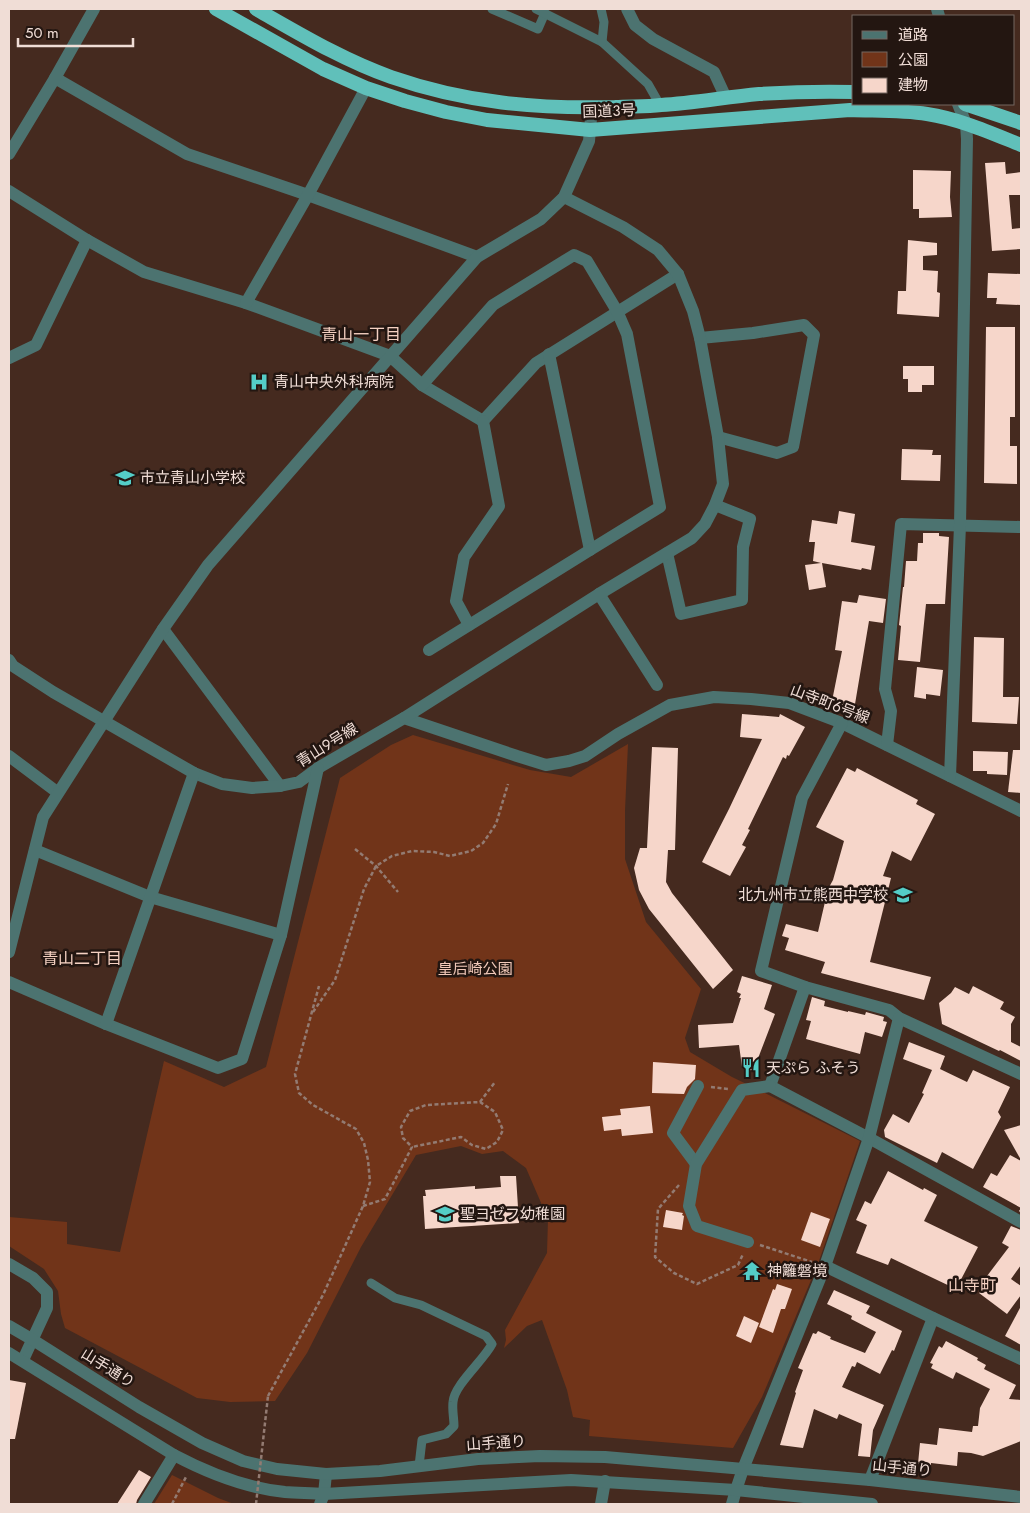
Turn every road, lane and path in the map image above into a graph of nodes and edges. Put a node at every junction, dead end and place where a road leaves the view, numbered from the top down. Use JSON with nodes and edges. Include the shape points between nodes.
{"nodes":[{"id":1,"x":94,"y":9,"type":"edge"},
{"id":2,"x":216,"y":9,"type":"edge"},
{"id":3,"x":256,"y":9,"type":"edge"},
{"id":4,"x":492,"y":9,"type":"edge"},
{"id":5,"x":601,"y":9,"type":"edge"},
{"id":6,"x":627,"y":9,"type":"edge"},
{"id":7,"x":540,"y":11,"type":"edge"},
{"id":8,"x":602,"y":42,"type":"junction"},
{"id":9,"x":55,"y":78,"type":"junction"},
{"id":10,"x":366,"y":88,"type":"junction"},
{"id":11,"x":852,"y":92,"type":"edge"},
{"id":12,"x":726,"y":98,"type":"junction"},
{"id":13,"x":660,"y":105,"type":"junction"},
{"id":14,"x":958,"y":105,"type":"edge"},
{"id":15,"x":968,"y":105,"type":"edge"},
{"id":16,"x":592,"y":107,"type":"junction"},
{"id":17,"x":1021,"y":123,"type":"edge"},
{"id":18,"x":966,"y":124,"type":"junction"},
{"id":19,"x":590,"y":130,"type":"junction"},
{"id":20,"x":1021,"y":145,"type":"edge"},
{"id":21,"x":9,"y":154,"type":"edge"},
{"id":22,"x":9,"y":191,"type":"edge"},
{"id":23,"x":308,"y":195,"type":"junction"},
{"id":24,"x":564,"y":197,"type":"junction"},
{"id":25,"x":87,"y":240,"type":"junction"},
{"id":26,"x":477,"y":257,"type":"junction"},
{"id":27,"x":678,"y":274,"type":"junction"},
{"id":28,"x":246,"y":302,"type":"junction"},
{"id":29,"x":618,"y":311,"type":"junction"},
{"id":30,"x":700,"y":338,"type":"junction"},
{"id":31,"x":549,"y":354,"type":"junction"},
{"id":32,"x":390,"y":356,"type":"junction"},
{"id":33,"x":9,"y":358,"type":"edge"},
{"id":34,"x":422,"y":385,"type":"junction"},
{"id":35,"x":483,"y":421,"type":"junction"},
{"id":36,"x":718,"y":437,"type":"junction"},
{"id":37,"x":715,"y":505,"type":"junction"},
{"id":38,"x":960,"y":525,"type":"junction"},
{"id":39,"x":1021,"y":527,"type":"edge"},
{"id":40,"x":590,"y":550,"type":"junction"},
{"id":41,"x":667,"y":554,"type":"junction"},
{"id":42,"x":598,"y":594,"type":"junction"},
{"id":43,"x":469,"y":625,"type":"junction"},
{"id":44,"x":163,"y":630,"type":"junction"},
{"id":45,"x":429,"y":650,"type":"dead end"},
{"id":46,"x":9,"y":660,"type":"edge"},
{"id":47,"x":656,"y":684,"type":"dead end"},
{"id":48,"x":404,"y":718,"type":"junction"},
{"id":49,"x":104,"y":721,"type":"junction"},
{"id":50,"x":842,"y":723,"type":"junction"},
{"id":51,"x":887,"y":745,"type":"junction"},
{"id":52,"x":9,"y":756,"type":"edge"},
{"id":53,"x":318,"y":768,"type":"junction"},
{"id":54,"x":194,"y":773,"type":"junction"},
{"id":55,"x":950,"y":776,"type":"junction"},
{"id":56,"x":508,"y":784,"type":"dead end"},
{"id":57,"x":280,"y":786,"type":"junction"},
{"id":58,"x":58,"y":792,"type":"junction"},
{"id":59,"x":1021,"y":811,"type":"edge"},
{"id":60,"x":355,"y":849,"type":"dead end"},
{"id":61,"x":35,"y":850,"type":"junction"},
{"id":62,"x":376,"y":866,"type":"junction"},
{"id":63,"x":398,"y":892,"type":"dead end"},
{"id":64,"x":150,"y":897,"type":"junction"},
{"id":65,"x":281,"y":936,"type":"junction"},
{"id":66,"x":9,"y":952,"type":"edge"},
{"id":67,"x":9,"y":982,"type":"edge"},
{"id":68,"x":319,"y":986,"type":"dead end"},
{"id":69,"x":805,"y":987,"type":"junction"},
{"id":70,"x":310,"y":1015,"type":"junction"},
{"id":71,"x":899,"y":1018,"type":"junction"},
{"id":72,"x":106,"y":1024,"type":"junction"},
{"id":73,"x":1021,"y":1074,"type":"edge"},
{"id":74,"x":495,"y":1082,"type":"dead end"},
{"id":75,"x":698,"y":1086,"type":"joint"},
{"id":76,"x":770,"y":1086,"type":"junction"},
{"id":77,"x":742,"y":1090,"type":"junction"},
{"id":78,"x":480,"y":1102,"type":"junction"},
{"id":79,"x":869,"y":1138,"type":"junction"},
{"id":80,"x":412,"y":1147,"type":"junction"},
{"id":81,"x":696,"y":1164,"type":"junction"},
{"id":82,"x":364,"y":1206,"type":"junction"},
{"id":83,"x":1021,"y":1222,"type":"edge"},
{"id":84,"x":748,"y":1242,"type":"junction"},
{"id":85,"x":9,"y":1264,"type":"edge"},
{"id":86,"x":825,"y":1266,"type":"junction"},
{"id":87,"x":371,"y":1283,"type":"dead end"},
{"id":88,"x":933,"y":1318,"type":"junction"},
{"id":89,"x":9,"y":1326,"type":"edge"},
{"id":90,"x":33,"y":1340,"type":"junction"},
{"id":91,"x":9,"y":1353,"type":"edge"},
{"id":92,"x":1021,"y":1359,"type":"edge"},
{"id":93,"x":22,"y":1360,"type":"junction"},
{"id":94,"x":174,"y":1455,"type":"junction"},
{"id":95,"x":193,"y":1465,"type":"junction"},
{"id":96,"x":419,"y":1466,"type":"junction"},
{"id":97,"x":744,"y":1469,"type":"junction"},
{"id":98,"x":326,"y":1474,"type":"junction"},
{"id":99,"x":870,"y":1480,"type":"junction"},
{"id":100,"x":606,"y":1481,"type":"junction"},
{"id":101,"x":736,"y":1490,"type":"junction"},
{"id":102,"x":1021,"y":1497,"type":"edge"},
{"id":103,"x":322,"y":1499,"type":"edge"},
{"id":104,"x":144,"y":1504,"type":"edge"},
{"id":105,"x":172,"y":1504,"type":"edge"},
{"id":106,"x":256,"y":1504,"type":"edge"},
{"id":107,"x":601,"y":1504,"type":"edge"},
{"id":108,"x":732,"y":1504,"type":"edge"},
{"id":109,"x":872,"y":1504,"type":"edge"}],
"edges":[{"from":1,"to":9,"type":"street"},
{"from":2,"to":10,"type":"highway","name":"国道3号","via":[[323,69]]},
{"from":3,"to":16,"type":"highway","name":"国道3号","via":[[337,54],[440,92],[491,102]]},
{"from":4,"to":7,"type":"lane","via":[[538,28]]},
{"from":5,"to":8,"type":"lane","via":[[604,22]]},
{"from":6,"to":12,"type":"street","via":[[635,25],[653,39],[714,72]]},
{"from":7,"to":8,"type":"lane"},
{"from":8,"to":13,"type":"lane","via":[[648,84]]},
{"from":9,"to":21,"type":"street"},
{"from":9,"to":23,"type":"street","via":[[187,154]]},
{"from":10,"to":19,"type":"highway","name":"国道3号","via":[[421,106],[487,120]]},
{"from":10,"to":23,"type":"street"},
{"from":11,"to":12,"type":"highway","name":"国道3号"},
{"from":12,"to":13,"type":"highway","name":"国道3号"},
{"from":13,"to":16,"type":"highway","name":"国道3号"},
{"from":14,"to":18,"type":"street"},
{"from":15,"to":17,"type":"highway"},
{"from":16,"to":19,"type":"street"},
{"from":18,"to":19,"type":"highway","name":"国道3号","via":[[928,114],[850,110]]},
{"from":18,"to":20,"type":"highway","name":"国道3号"},
{"from":18,"to":38,"type":"street"},
{"from":19,"to":24,"type":"street","via":[[589,141]]},
{"from":22,"to":25,"type":"street"},
{"from":23,"to":26,"type":"street"},
{"from":23,"to":28,"type":"street"},
{"from":24,"to":26,"type":"street","via":[[542,219]]},
{"from":24,"to":27,"type":"street","name":"青山9号線","via":[[623,227],[658,250]]},
{"from":25,"to":28,"type":"street","via":[[144,272]]},
{"from":25,"to":33,"type":"street","via":[[36,345]]},
{"from":26,"to":32,"type":"street"},
{"from":27,"to":29,"type":"street"},
{"from":27,"to":30,"type":"street","name":"青山9号線"},
{"from":28,"to":32,"type":"street"},
{"from":29,"to":31,"type":"street"},
{"from":29,"to":34,"type":"street","via":[[587,261],[574,256],[493,305]]},
{"from":29,"to":40,"type":"street","via":[[627,334],[660,508]]},
{"from":30,"to":36,"type":"street","name":"青山9号線"},
{"from":30,"to":36,"type":"street","via":[[804,326],[814,334],[793,447],[777,453]]},
{"from":31,"to":35,"type":"street","via":[[536,363]]},
{"from":31,"to":40,"type":"street"},
{"from":32,"to":34,"type":"street"},
{"from":32,"to":44,"type":"street","via":[[208,565]]},
{"from":34,"to":35,"type":"street"},
{"from":35,"to":43,"type":"street","via":[[499,506],[464,557],[456,602]]},
{"from":36,"to":37,"type":"street","name":"青山9号線","via":[[723,484]]},
{"from":37,"to":41,"type":"street","name":"青山9号線","via":[[705,524],[692,538]]},
{"from":37,"to":41,"type":"street","via":[[750,519],[743,547],[742,600],[681,614]]},
{"from":38,"to":39,"type":"street"},
{"from":38,"to":51,"type":"street","via":[[901,524],[886,689],[891,710]]},
{"from":38,"to":55,"type":"street"},
{"from":40,"to":43,"type":"street"},
{"from":41,"to":42,"type":"street","name":"青山9号線"},
{"from":42,"to":47,"type":"street"},
{"from":42,"to":48,"type":"street","name":"青山9号線"},
{"from":43,"to":45,"type":"street"},
{"from":44,"to":49,"type":"street"},
{"from":44,"to":57,"type":"street"},
{"from":46,"to":49,"type":"street","name":"青山9号線","via":[[53,692]]},
{"from":48,"to":50,"type":"street","name":"山寺町6号線","via":[[546,765],[585,756],[670,705],[714,697],[789,703]]},
{"from":48,"to":53,"type":"street","name":"青山9号線"},
{"from":49,"to":54,"type":"street","name":"青山9号線"},
{"from":49,"to":58,"type":"street"},
{"from":50,"to":51,"type":"street","name":"山寺町6号線"},
{"from":50,"to":69,"type":"street","via":[[802,798],[762,971]]},
{"from":51,"to":55,"type":"street","name":"山寺町6号線"},
{"from":52,"to":58,"type":"street"},
{"from":53,"to":57,"type":"street","name":"青山9号線","via":[[299,782]]},
{"from":53,"to":65,"type":"street"},
{"from":54,"to":57,"type":"street","name":"青山9号線","via":[[222,784],[252,788]]},
{"from":54,"to":64,"type":"street"},
{"from":55,"to":59,"type":"street","name":"山寺町6号線"},
{"from":56,"to":62,"type":"path","via":[[496,824],[483,843],[471,851],[450,856],[412,851],[392,856]]},
{"from":58,"to":61,"type":"street","via":[[43,817]]},
{"from":60,"to":62,"type":"path"},
{"from":61,"to":64,"type":"street"},
{"from":61,"to":66,"type":"street"},
{"from":62,"to":63,"type":"path"},
{"from":62,"to":70,"type":"path","via":[[364,889],[335,980]]},
{"from":64,"to":65,"type":"street"},
{"from":64,"to":72,"type":"street"},
{"from":65,"to":72,"type":"street","via":[[242,1059],[218,1068]]},
{"from":67,"to":72,"type":"street"},
{"from":68,"to":70,"type":"path"},
{"from":69,"to":71,"type":"street","via":[[889,1010]]},
{"from":69,"to":76,"type":"street"},
{"from":70,"to":82,"type":"path","via":[[295,1074],[299,1093],[313,1105],[356,1129],[368,1160],[370,1182]]},
{"from":71,"to":73,"type":"street"},
{"from":71,"to":79,"type":"street"},
{"from":74,"to":78,"type":"path"},
{"from":75,"to":77,"type":"path"},
{"from":75,"to":81,"type":"street","via":[[673,1133]]},
{"from":76,"to":77,"type":"street"},
{"from":76,"to":79,"type":"street"},
{"from":77,"to":81,"type":"street"},
{"from":78,"to":80,"type":"path","via":[[426,1105],[410,1111],[401,1127],[403,1138]]},
{"from":78,"to":80,"type":"path","via":[[495,1112],[503,1130],[497,1142],[486,1149],[461,1138]]},
{"from":79,"to":83,"type":"street"},
{"from":79,"to":86,"type":"street"},
{"from":80,"to":82,"type":"path","via":[[385,1199]]},
{"from":81,"to":84,"type":"street","via":[[689,1206],[697,1226]]},
{"from":81,"to":84,"type":"path","via":[[658,1209],[655,1257],[674,1274],[697,1284],[738,1264]]},
{"from":82,"to":106,"type":"path","bridge":true,"via":[[323,1295],[268,1396]]},
{"from":84,"to":86,"type":"path"},
{"from":85,"to":90,"type":"street","via":[[33,1278],[47,1292],[47,1308]]},
{"from":86,"to":88,"type":"street"},
{"from":86,"to":97,"type":"street"},
{"from":87,"to":96,"type":"lane","via":[[395,1298],[421,1305],[486,1336],[492,1344],[452,1401],[454,1426],[446,1434],[422,1440]]},
{"from":88,"to":92,"type":"street"},
{"from":88,"to":99,"type":"street"},
{"from":89,"to":90,"type":"street","name":"山手通り"},
{"from":90,"to":93,"type":"street"},
{"from":90,"to":98,"type":"street","name":"山手通り","via":[[139,1407],[243,1461],[276,1469]]},
{"from":91,"to":93,"type":"street"},
{"from":93,"to":94,"type":"street"},
{"from":94,"to":95,"type":"street"},
{"from":94,"to":104,"type":"street"},
{"from":95,"to":103,"type":"street","via":[[243,1484]]},
{"from":95,"to":105,"type":"path"},
{"from":96,"to":97,"type":"street","name":"山手通り","via":[[540,1456],[604,1457]]},
{"from":96,"to":98,"type":"street","name":"山手通り"},
{"from":97,"to":99,"type":"street","name":"山手通り"},
{"from":97,"to":101,"type":"street"},
{"from":98,"to":103,"type":"street"},
{"from":99,"to":102,"type":"street","name":"山手通り"},
{"from":100,"to":101,"type":"street"},
{"from":100,"to":103,"type":"street","via":[[531,1481]]},
{"from":100,"to":107,"type":"street"},
{"from":101,"to":108,"type":"street"},
{"from":101,"to":109,"type":"street"}]}
